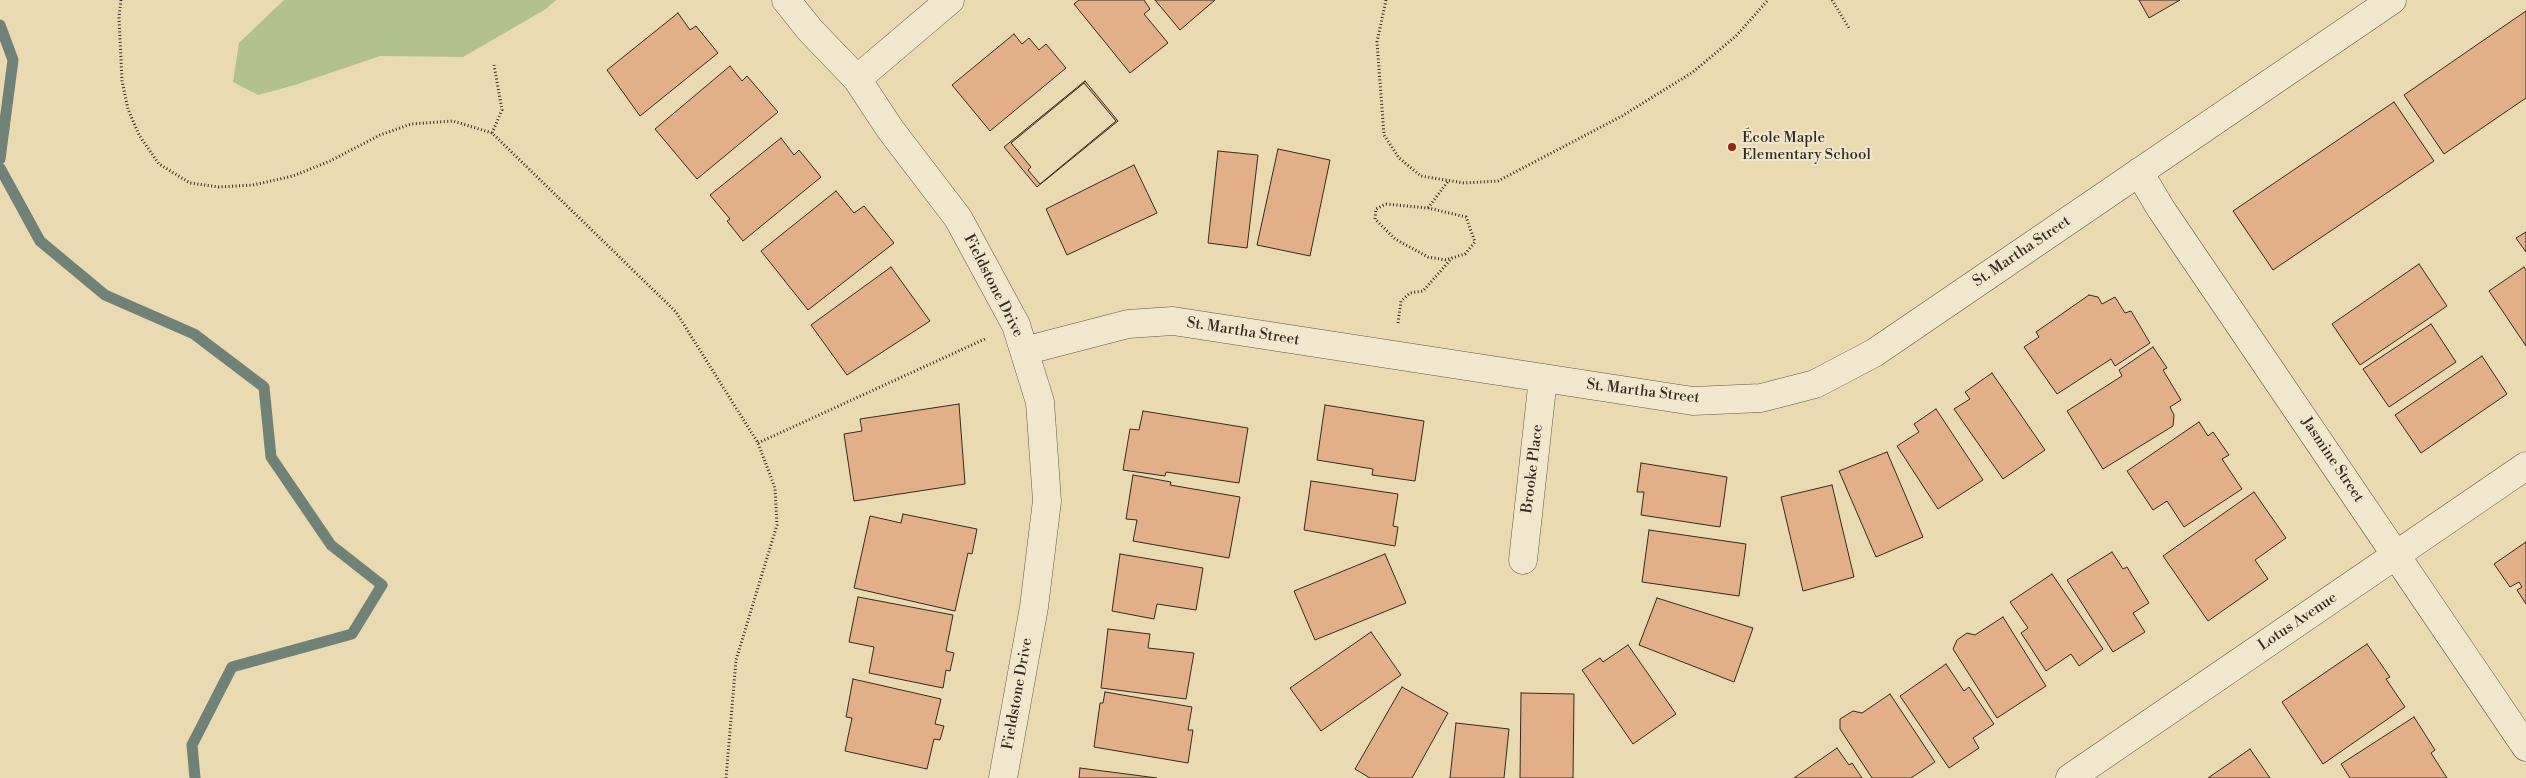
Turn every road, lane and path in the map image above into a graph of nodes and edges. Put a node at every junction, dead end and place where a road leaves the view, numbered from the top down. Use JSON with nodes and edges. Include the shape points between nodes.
{"nodes":[{"id":1,"x":121,"y":0,"type":"edge"},
{"id":2,"x":786,"y":0,"type":"edge"},
{"id":3,"x":950,"y":0,"type":"edge"},
{"id":4,"x":1386,"y":0,"type":"edge"},
{"id":5,"x":1768,"y":0,"type":"edge"},
{"id":6,"x":1832,"y":0,"type":"edge"},
{"id":7,"x":2392,"y":0,"type":"edge"},
{"id":8,"x":1849,"y":28,"type":"dead end"},
{"id":9,"x":494,"y":66,"type":"dead end"},
{"id":10,"x":857,"y":79,"type":"junction"},
{"id":11,"x":492,"y":134,"type":"junction"},
{"id":12,"x":2139,"y":172,"type":"junction"},
{"id":13,"x":1449,"y":180,"type":"junction"},
{"id":14,"x":1428,"y":208,"type":"junction"},
{"id":15,"x":1452,"y":258,"type":"junction"},
{"id":16,"x":1016,"y":325,"type":"junction"},
{"id":17,"x":1398,"y":326,"type":"dead end"},
{"id":18,"x":1024,"y":351,"type":"junction"},
{"id":19,"x":1544,"y":378,"type":"junction"},
{"id":20,"x":758,"y":443,"type":"junction"},
{"id":21,"x":2526,"y":466,"type":"edge"},
{"id":22,"x":2396,"y":555,"type":"junction"},
{"id":23,"x":1522,"y":560,"type":"dead end"},
{"id":24,"x":2526,"y":747,"type":"edge"},
{"id":25,"x":726,"y":778,"type":"edge"},
{"id":26,"x":1003,"y":778,"type":"edge"},
{"id":27,"x":2070,"y":778,"type":"edge"}],
"edges":[{"from":1,"to":11,"type":"path","via":[[122,81],[128,110],[139,135],[159,164],[190,183],[219,187],[252,185],[293,176],[411,124],[453,121]]},
{"from":2,"to":10,"type":"street","name":"Fieldstone Drive"},
{"from":3,"to":10,"type":"street"},
{"from":4,"to":13,"type":"path","via":[[1377,42],[1384,135],[1399,158],[1421,176]]},
{"from":5,"to":13,"type":"path","via":[[1736,36],[1693,72],[1622,116],[1498,180],[1464,183]]},
{"from":6,"to":8,"type":"path"},
{"from":7,"to":12,"type":"street","name":"St. Martha Street"},
{"from":9,"to":11,"type":"path","via":[[502,110]]},
{"from":10,"to":16,"type":"street","name":"Fieldstone Drive","via":[[890,129],[958,218]]},
{"from":11,"to":20,"type":"path","via":[[676,312]]},
{"from":12,"to":19,"type":"street","name":"St. Martha Street","via":[[1874,353],[1814,384],[1761,398],[1693,401]]},
{"from":12,"to":22,"type":"street","name":"Jasmine Street","via":[[2160,209]]},
{"from":13,"to":14,"type":"path"},
{"from":14,"to":15,"type":"path","via":[[1466,217],[1475,242],[1465,254]]},
{"from":14,"to":15,"type":"path","via":[[1386,204],[1376,209],[1375,219],[1396,239],[1428,257]]},
{"from":15,"to":17,"type":"path","via":[[1422,291],[1410,293],[1401,302]]},
{"from":16,"to":18,"type":"street","name":"Fieldstone Drive"},
{"from":16,"to":20,"type":"path"},
{"from":18,"to":19,"type":"street","name":"St. Martha Street","via":[[1128,324],[1173,321]]},
{"from":18,"to":26,"type":"street","name":"Fieldstone Drive","via":[[1040,402],[1047,501],[1034,607]]},
{"from":19,"to":23,"type":"street","name":"Brooke Place"},
{"from":20,"to":25,"type":"path","via":[[775,488],[777,525],[736,660]]},
{"from":21,"to":22,"type":"street","name":"Lotus Avenue"},
{"from":22,"to":24,"type":"street","name":"Jasmine Street"},
{"from":22,"to":27,"type":"street","name":"Lotus Avenue"}]}
